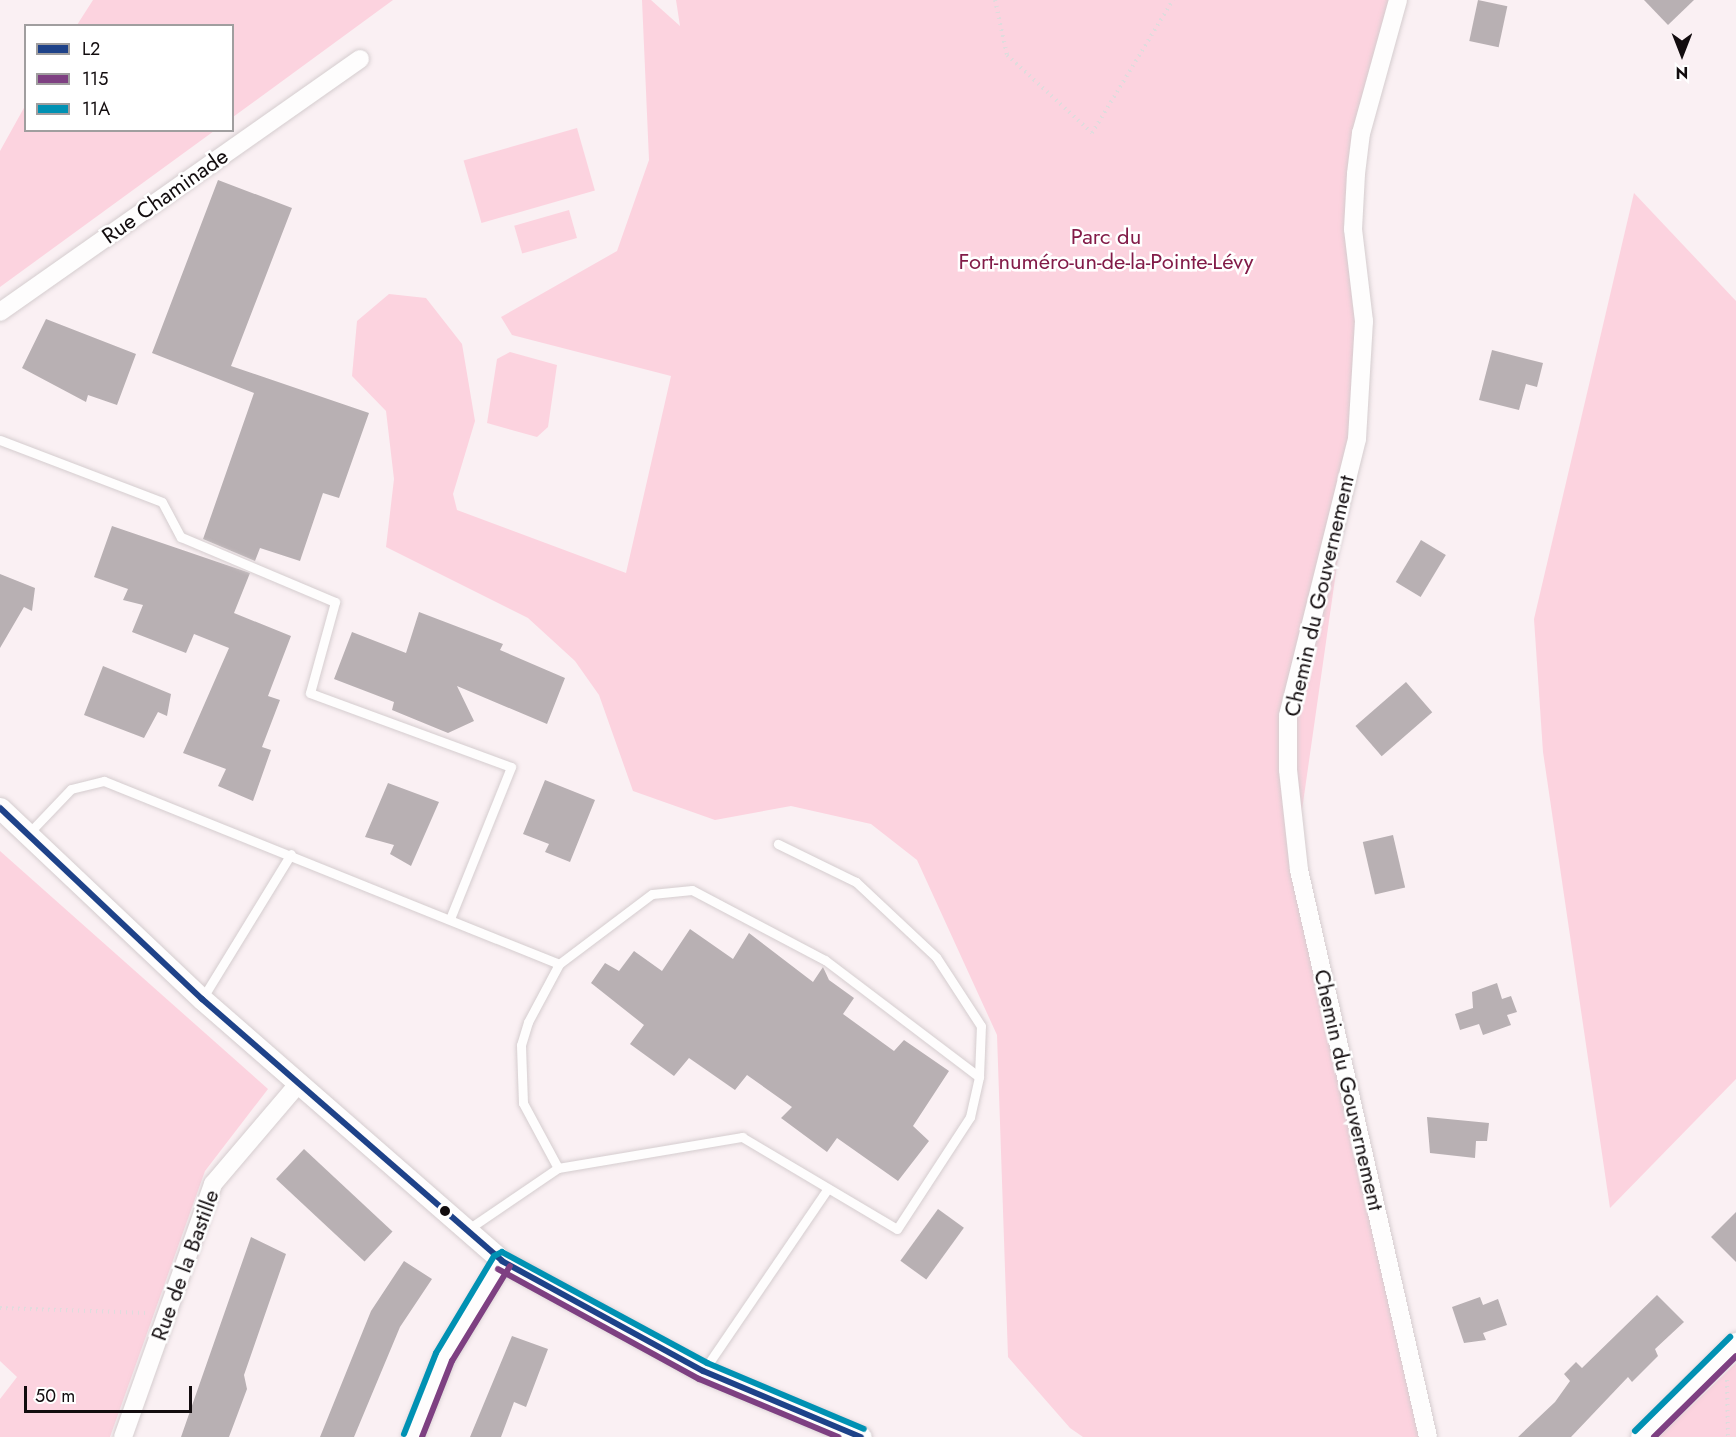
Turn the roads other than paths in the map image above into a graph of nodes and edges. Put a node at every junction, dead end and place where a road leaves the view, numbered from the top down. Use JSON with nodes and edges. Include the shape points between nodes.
{"nodes":[{"id":1,"x":1398,"y":0,"type":"edge"},
{"id":2,"x":360,"y":59,"type":"dead end"},
{"id":3,"x":0,"y":312,"type":"edge"},
{"id":4,"x":0,"y":440,"type":"edge"},
{"id":5,"x":0,"y":808,"type":"edge"},
{"id":6,"x":28,"y":834,"type":"junction"},
{"id":7,"x":778,"y":844,"type":"dead end"},
{"id":8,"x":291,"y":854,"type":"junction"},
{"id":9,"x":450,"y":919,"type":"junction"},
{"id":10,"x":559,"y":964,"type":"junction"},
{"id":11,"x":202,"y":999,"type":"junction"},
{"id":12,"x":979,"y":1077,"type":"junction"},
{"id":13,"x":299,"y":1083,"type":"junction"},
{"id":14,"x":558,"y":1168,"type":"junction"},
{"id":15,"x":826,"y":1191,"type":"junction"},
{"id":16,"x":466,"y":1231,"type":"junction"},
{"id":17,"x":502,"y":1261,"type":"junction"},
{"id":18,"x":1731,"y":1348,"type":"edge"},
{"id":19,"x":703,"y":1371,"type":"junction"},
{"id":20,"x":762,"y":1399,"type":"junction"},
{"id":21,"x":123,"y":1437,"type":"edge"},
{"id":22,"x":412,"y":1437,"type":"edge"},
{"id":23,"x":823,"y":1437,"type":"edge"},
{"id":24,"x":861,"y":1437,"type":"edge"},
{"id":25,"x":1428,"y":1437,"type":"edge"},
{"id":26,"x":1641,"y":1437,"type":"edge"}],
"edges":[{"from":1,"to":25,"type":"street","name":"Chemin du Gouvernement","via":[[1361,133],[1356,174],[1353,229],[1364,321],[1357,439],[1288,716],[1288,770],[1299,870]]},
{"from":2,"to":3,"type":"street","name":"Rue Chaminade"},
{"from":4,"to":9,"type":"lane","via":[[162,502],[182,537],[335,602],[310,693],[511,767]]},
{"from":5,"to":6,"type":"street"},
{"from":6,"to":8,"type":"lane","via":[[71,789],[104,782]]},
{"from":6,"to":11,"type":"street"},
{"from":7,"to":12,"type":"lane","via":[[856,882],[936,957],[981,1026]]},
{"from":8,"to":9,"type":"lane"},
{"from":8,"to":11,"type":"lane"},
{"from":9,"to":10,"type":"lane"},
{"from":10,"to":12,"type":"lane","via":[[652,894],[692,890],[825,960]]},
{"from":10,"to":14,"type":"lane","via":[[528,1022],[521,1046],[523,1103]]},
{"from":11,"to":13,"type":"street"},
{"from":12,"to":15,"type":"lane","via":[[970,1117],[897,1229]]},
{"from":13,"to":16,"type":"street"},
{"from":13,"to":21,"type":"street","name":"Rue de la Bastille","via":[[213,1184]]},
{"from":14,"to":15,"type":"lane","via":[[742,1137]]},
{"from":14,"to":16,"type":"lane"},
{"from":15,"to":19,"type":"lane"},
{"from":16,"to":17,"type":"street"},
{"from":17,"to":19,"type":"street"},
{"from":17,"to":22,"type":"street","via":[[444,1357]]},
{"from":18,"to":26,"type":"street"},
{"from":19,"to":20,"type":"street"},
{"from":20,"to":23,"type":"street"},
{"from":20,"to":24,"type":"street"}]}
